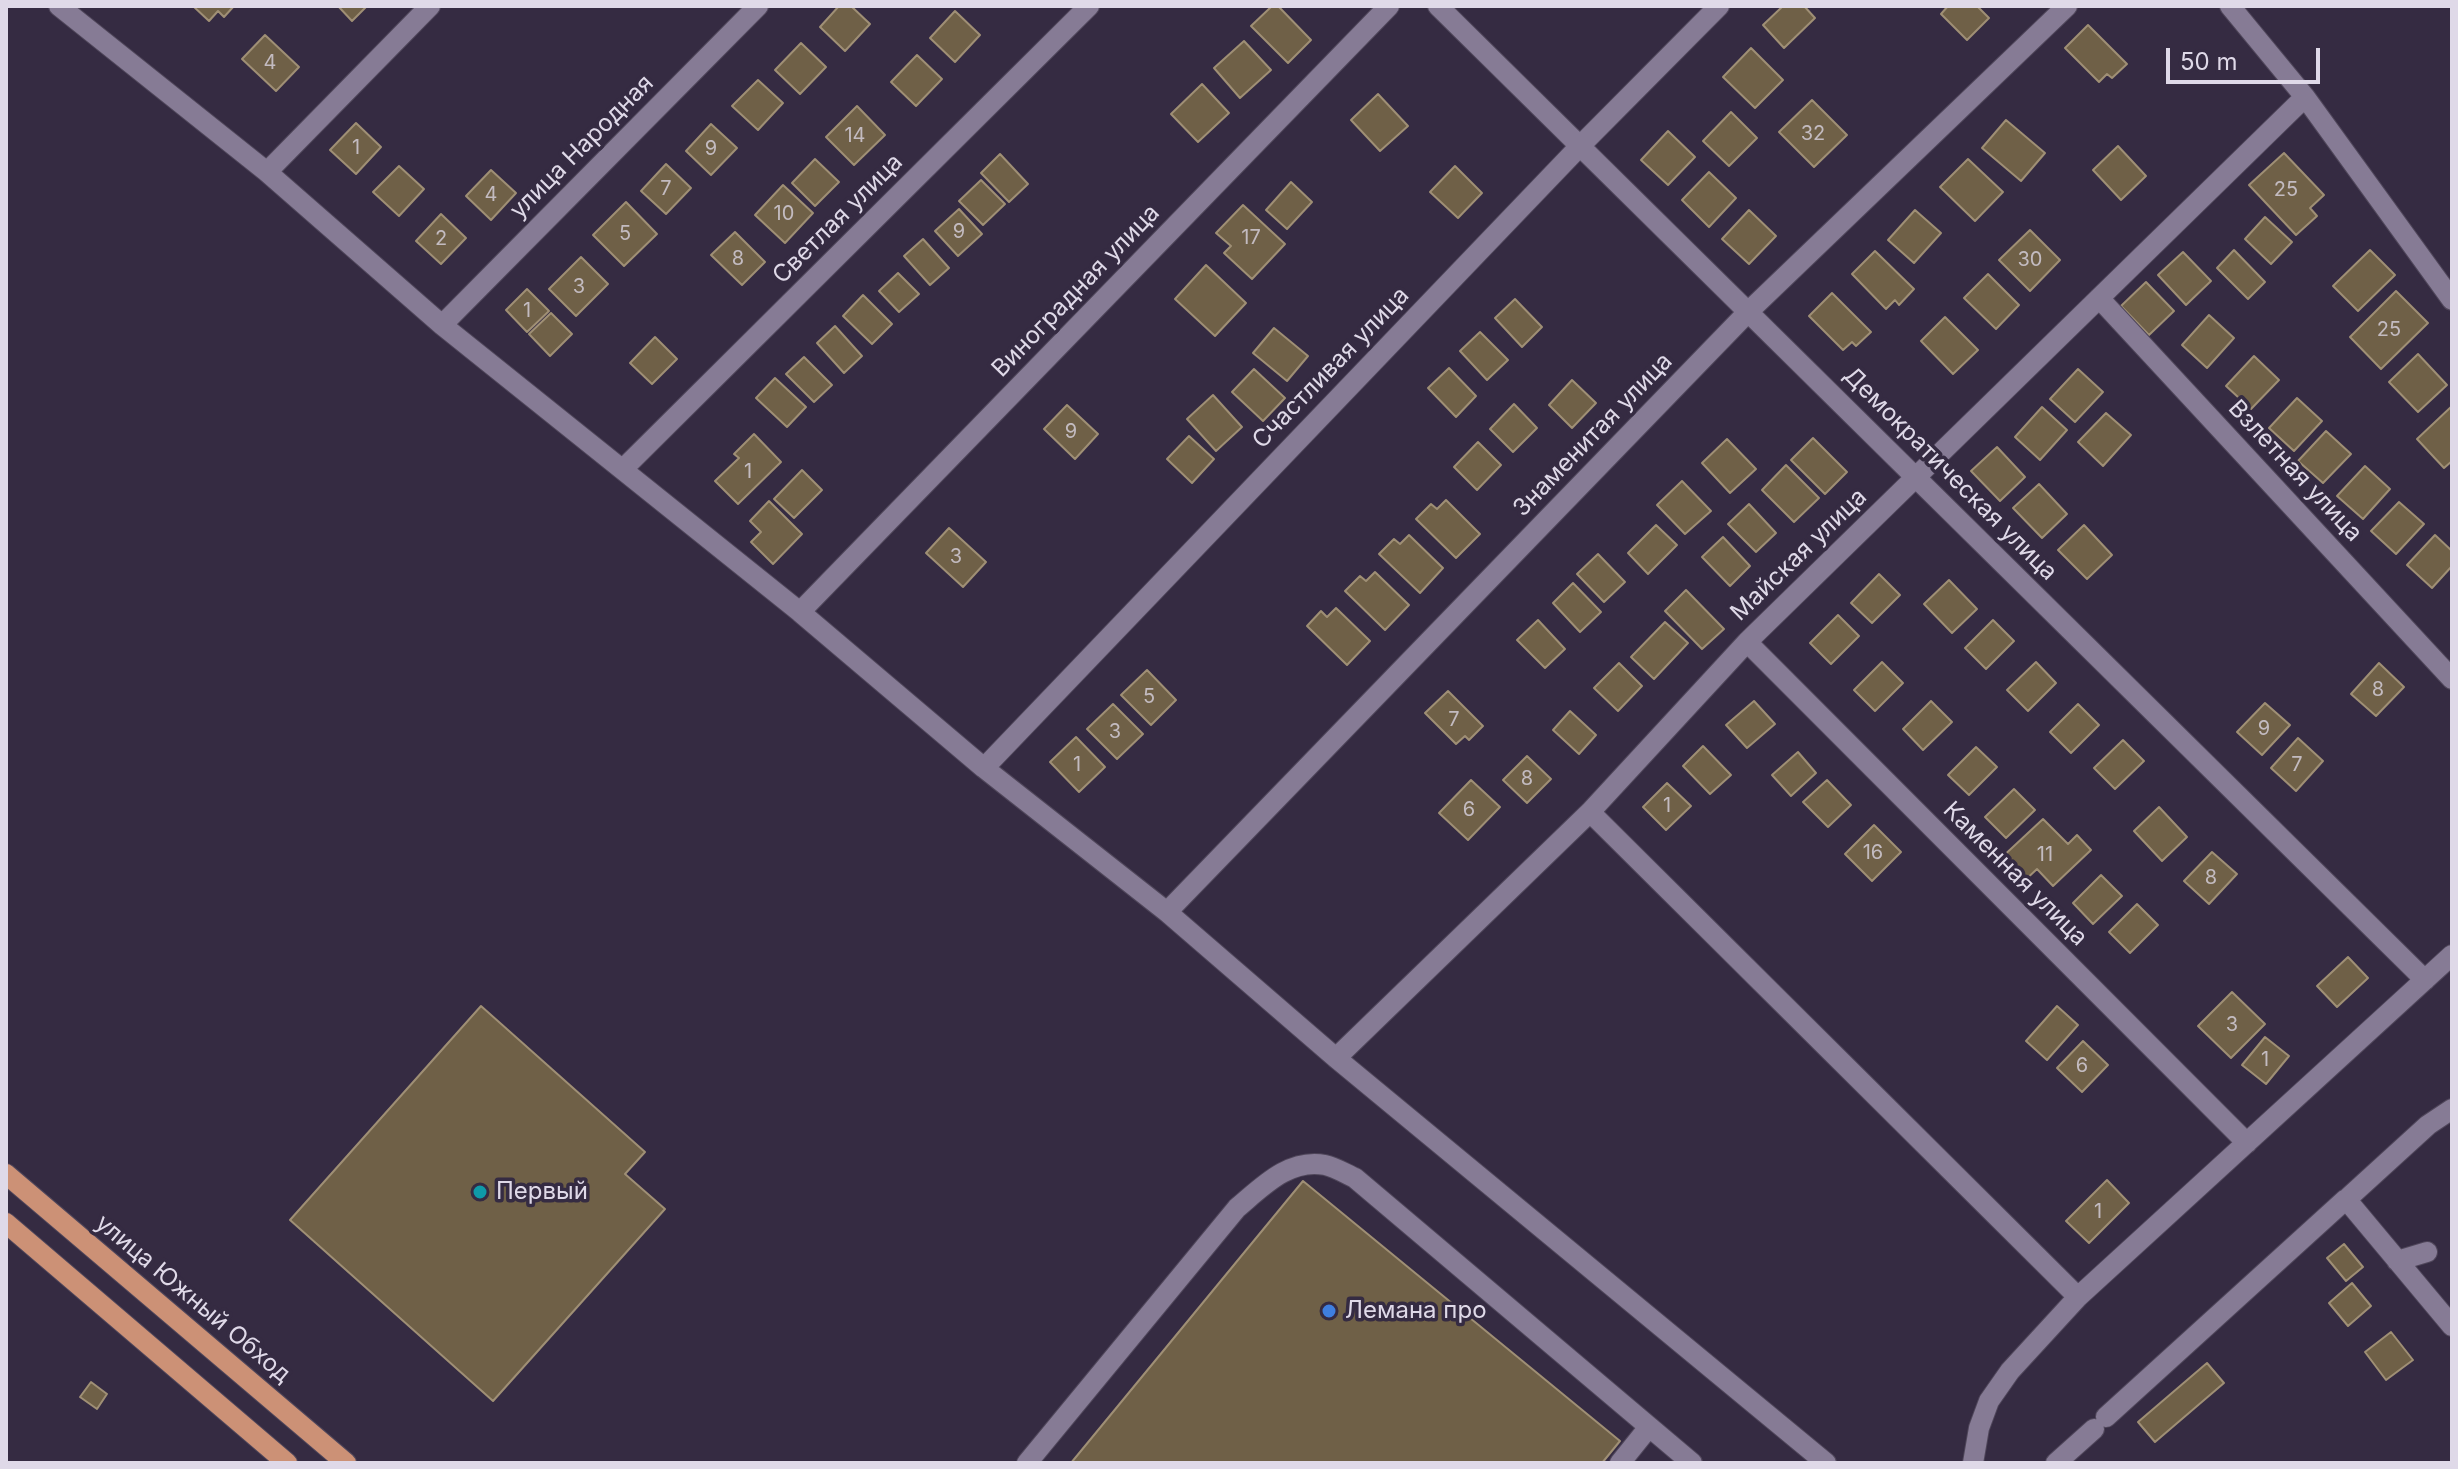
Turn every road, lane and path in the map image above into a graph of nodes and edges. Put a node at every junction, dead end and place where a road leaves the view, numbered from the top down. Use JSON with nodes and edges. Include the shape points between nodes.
{"nodes":[{"id":1,"x":59,"y":6,"type":"edge"},
{"id":2,"x":430,"y":6,"type":"edge"},
{"id":3,"x":758,"y":6,"type":"edge"},
{"id":4,"x":1089,"y":6,"type":"edge"},
{"id":5,"x":1389,"y":6,"type":"edge"},
{"id":6,"x":1438,"y":6,"type":"edge"},
{"id":7,"x":1719,"y":6,"type":"edge"},
{"id":8,"x":2067,"y":6,"type":"edge"},
{"id":9,"x":2230,"y":6,"type":"edge"},
{"id":10,"x":85,"y":13,"type":"edge"},
{"id":11,"x":2305,"y":97,"type":"junction"},
{"id":12,"x":1580,"y":146,"type":"junction"},
{"id":13,"x":267,"y":172,"type":"junction"},
{"id":14,"x":2099,"y":298,"type":"junction"},
{"id":15,"x":2452,"y":300,"type":"edge"},
{"id":16,"x":1748,"y":312,"type":"junction"},
{"id":17,"x":442,"y":325,"type":"junction"},
{"id":18,"x":623,"y":469,"type":"junction"},
{"id":19,"x":1915,"y":477,"type":"junction"},
{"id":20,"x":800,"y":612,"type":"junction"},
{"id":21,"x":1747,"y":642,"type":"junction"},
{"id":22,"x":2452,"y":679,"type":"edge"},
{"id":23,"x":984,"y":768,"type":"junction"},
{"id":24,"x":1590,"y":812,"type":"junction"},
{"id":25,"x":1167,"y":912,"type":"junction"},
{"id":26,"x":2452,"y":955,"type":"edge"},
{"id":27,"x":2425,"y":980,"type":"junction"},
{"id":28,"x":1336,"y":1058,"type":"junction"},
{"id":29,"x":2452,"y":1109,"type":"edge"},
{"id":30,"x":2247,"y":1143,"type":"junction"},
{"id":31,"x":6,"y":1174,"type":"edge"},
{"id":32,"x":2349,"y":1197,"type":"dead end"},
{"id":33,"x":6,"y":1223,"type":"edge"},
{"id":34,"x":2427,"y":1252,"type":"dead end"},
{"id":35,"x":2397,"y":1261,"type":"junction"},
{"id":36,"x":2078,"y":1297,"type":"junction"},
{"id":37,"x":2452,"y":1326,"type":"edge"},
{"id":38,"x":1649,"y":1427,"type":"junction"},
{"id":39,"x":287,"y":1463,"type":"edge"},
{"id":40,"x":346,"y":1463,"type":"edge"},
{"id":41,"x":1027,"y":1463,"type":"edge"},
{"id":42,"x":1620,"y":1463,"type":"edge"},
{"id":43,"x":1692,"y":1463,"type":"edge"},
{"id":44,"x":1826,"y":1463,"type":"edge"},
{"id":45,"x":1973,"y":1463,"type":"edge"},
{"id":46,"x":2056,"y":1463,"type":"edge"}],
"edges":[{"from":1,"to":10,"type":"street"},
{"from":2,"to":13,"type":"street"},
{"from":3,"to":17,"type":"street","name":"улица Народная"},
{"from":4,"to":18,"type":"street","name":"Светлая улица"},
{"from":5,"to":20,"type":"street","name":"Виноградная улица"},
{"from":6,"to":12,"type":"street","name":"Демократическая улица"},
{"from":7,"to":12,"type":"street","name":"Счастливая улица"},
{"from":8,"to":16,"type":"street","name":"Знаменитая улица"},
{"from":9,"to":11,"type":"street"},
{"from":10,"to":13,"type":"street"},
{"from":11,"to":14,"type":"street","name":"Майская улица"},
{"from":11,"to":15,"type":"street"},
{"from":12,"to":16,"type":"street","name":"Демократическая улица"},
{"from":12,"to":23,"type":"street","name":"Счастливая улица"},
{"from":13,"to":17,"type":"street"},
{"from":14,"to":19,"type":"street","name":"Майская улица"},
{"from":14,"to":22,"type":"street","name":"Взлетная улица"},
{"from":16,"to":19,"type":"street","name":"Демократическая улица"},
{"from":16,"to":25,"type":"street","name":"Знаменитая улица"},
{"from":17,"to":18,"type":"street"},
{"from":18,"to":20,"type":"street"},
{"from":19,"to":21,"type":"street","name":"Майская улица"},
{"from":19,"to":27,"type":"street","name":"Демократическая улица"},
{"from":20,"to":23,"type":"street"},
{"from":21,"to":24,"type":"street","name":"Майская улица"},
{"from":21,"to":30,"type":"street","name":"Каменная улица"},
{"from":23,"to":25,"type":"street"},
{"from":24,"to":28,"type":"street","name":"Майская улица"},
{"from":24,"to":36,"type":"street"},
{"from":25,"to":28,"type":"street"},
{"from":26,"to":27,"type":"street"},
{"from":27,"to":30,"type":"street"},
{"from":28,"to":44,"type":"street"},
{"from":29,"to":32,"type":"street"},
{"from":30,"to":36,"type":"street"},
{"from":31,"to":40,"type":"main road","name":"улица Южный Обход"},
{"from":33,"to":39,"type":"main road"},
{"from":34,"to":35,"type":"street"},
{"from":35,"to":37,"type":"street"},
{"from":35,"to":46,"type":"street","via":[[2346,1199]]},
{"from":36,"to":45,"type":"street","via":[[1989,1401]]},
{"from":38,"to":41,"type":"street","via":[[1355,1178],[1326,1165],[1297,1166],[1268,1181],[1237,1208]]},
{"from":38,"to":42,"type":"street"},
{"from":38,"to":43,"type":"street"}]}
